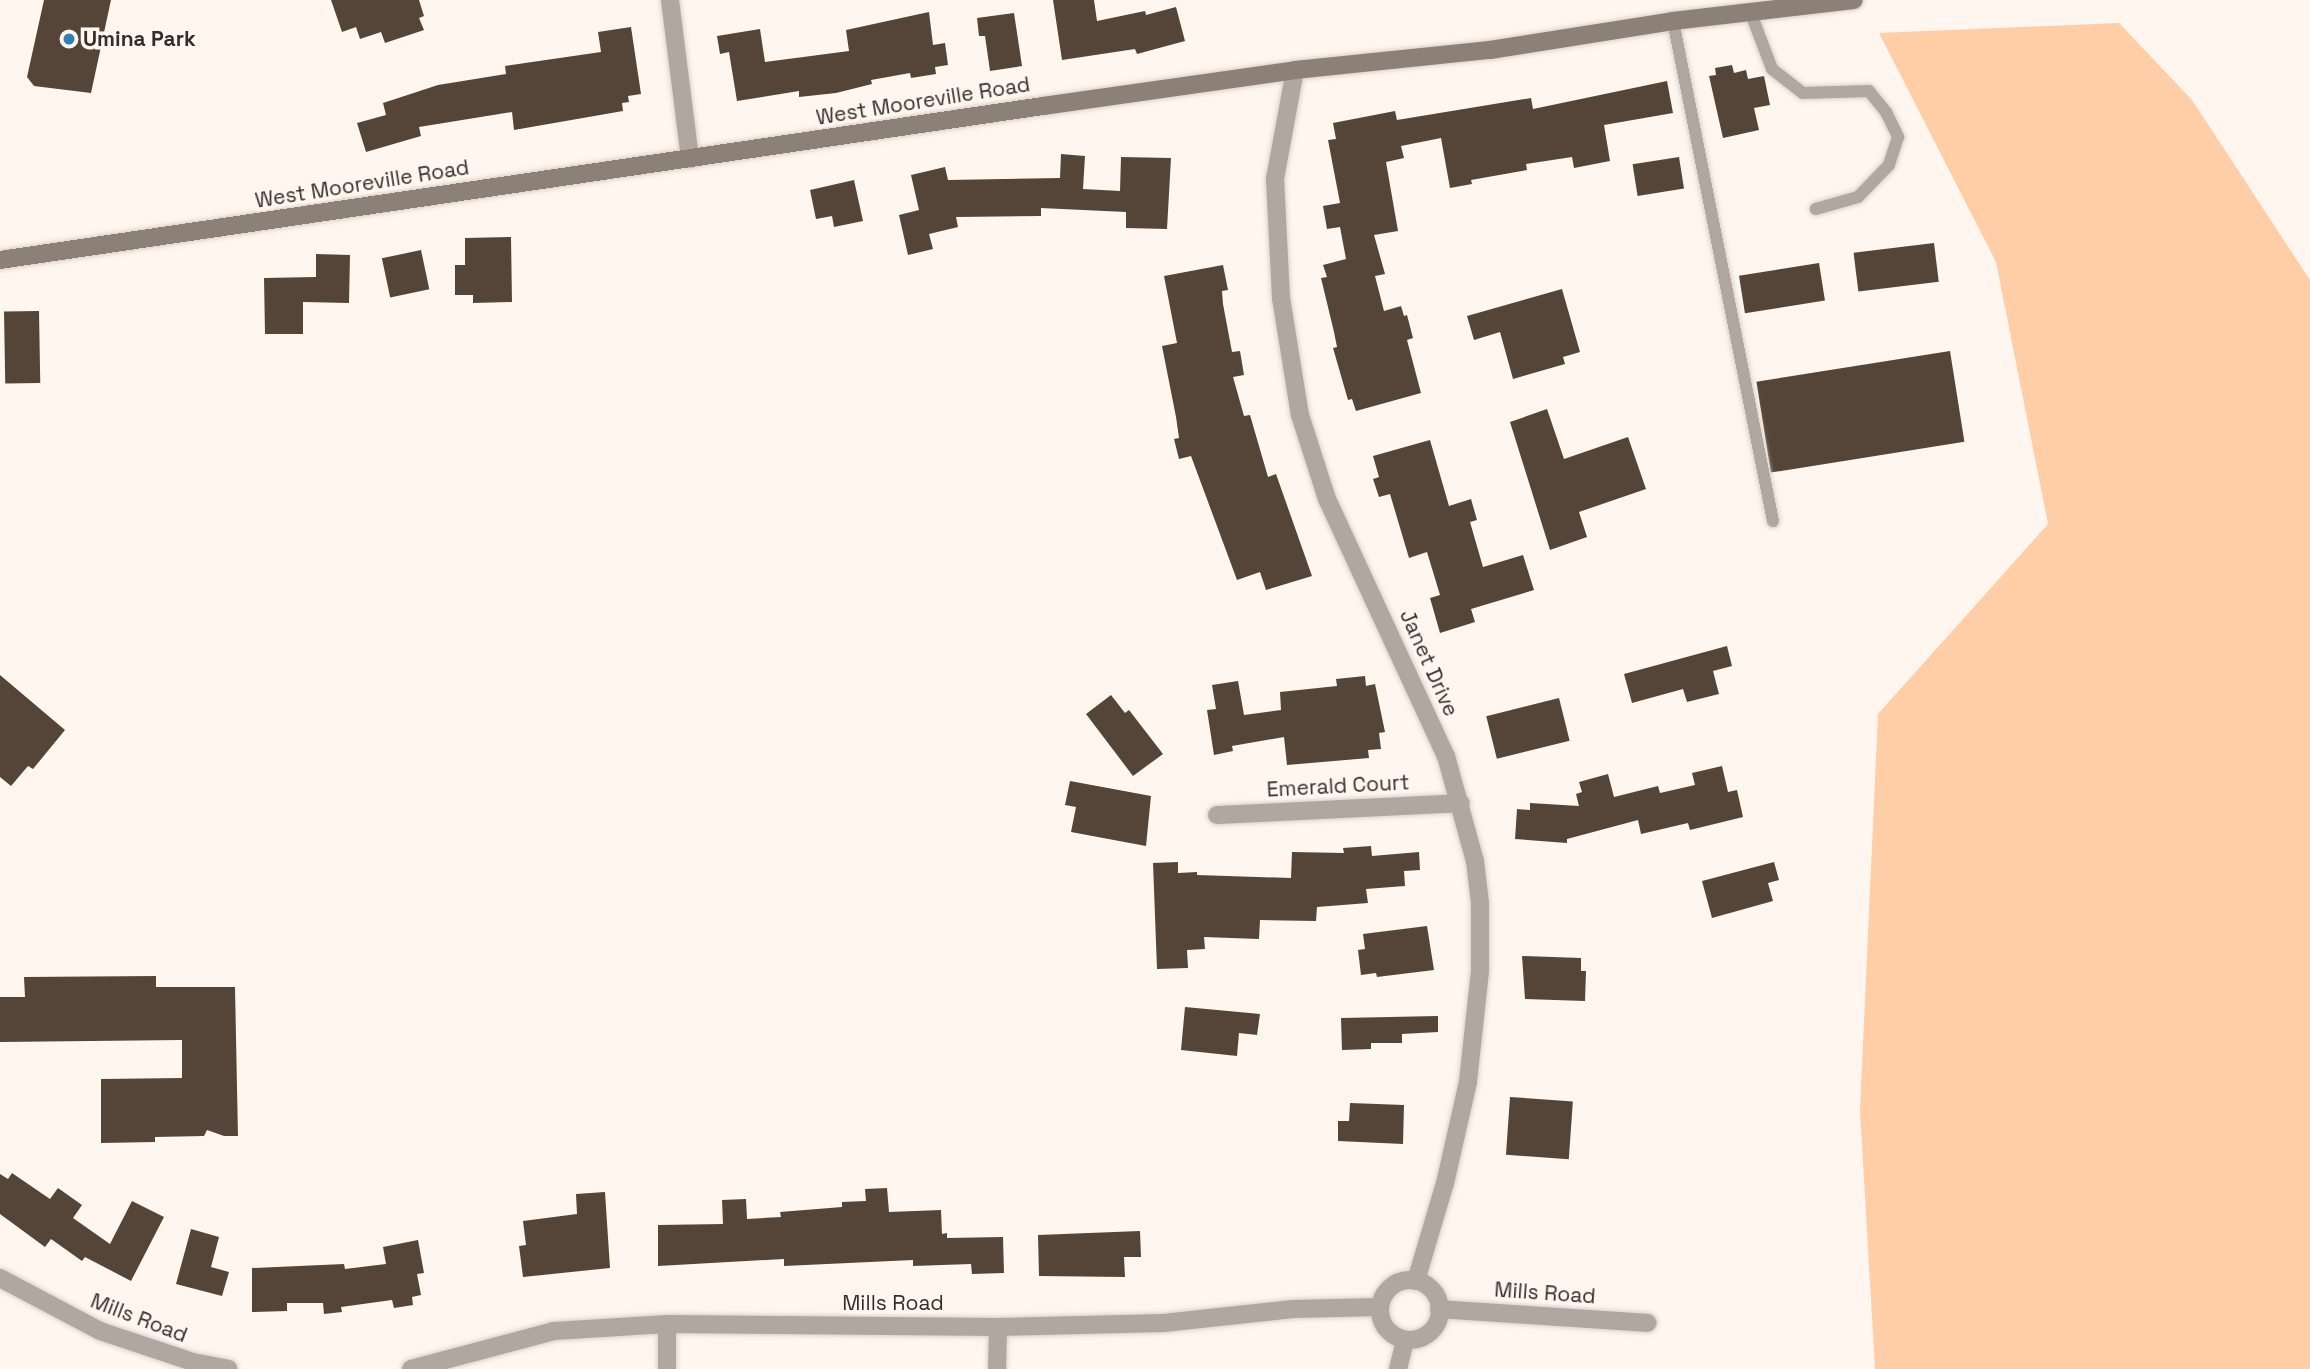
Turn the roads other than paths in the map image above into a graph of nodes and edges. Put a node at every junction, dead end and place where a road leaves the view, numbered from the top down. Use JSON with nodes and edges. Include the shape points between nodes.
{"nodes":[{"id":1,"x":670,"y":0,"type":"edge"},
{"id":2,"x":1854,"y":0,"type":"edge"},
{"id":3,"x":1749,"y":5,"type":"edge"},
{"id":4,"x":1673,"y":21,"type":"junction"},
{"id":5,"x":1295,"y":71,"type":"junction"},
{"id":6,"x":690,"y":159,"type":"junction"},
{"id":7,"x":1816,"y":209,"type":"dead end"},
{"id":8,"x":0,"y":260,"type":"edge"},
{"id":9,"x":1773,"y":521,"type":"dead end"},
{"id":10,"x":1461,"y":803,"type":"junction"},
{"id":11,"x":1217,"y":815,"type":"dead end"},
{"id":12,"x":0,"y":1278,"type":"edge"},
{"id":13,"x":1416,"y":1281,"type":"junction"},
{"id":14,"x":1380,"y":1307,"type":"junction"},
{"id":15,"x":1439,"y":1309,"type":"junction"},
{"id":16,"x":1648,"y":1323,"type":"dead end"},
{"id":17,"x":667,"y":1324,"type":"junction"},
{"id":18,"x":998,"y":1327,"type":"junction"},
{"id":19,"x":1405,"y":1340,"type":"junction"},
{"id":20,"x":228,"y":1369,"type":"edge"},
{"id":21,"x":411,"y":1369,"type":"edge"},
{"id":22,"x":667,"y":1369,"type":"edge"},
{"id":23,"x":997,"y":1369,"type":"edge"},
{"id":24,"x":1398,"y":1369,"type":"edge"}],
"edges":[{"from":1,"to":6,"type":"street"},
{"from":2,"to":3,"type":"main road","name":"West Mooreville Road"},
{"from":3,"to":4,"type":"main road","name":"West Mooreville Road"},
{"from":3,"to":7,"type":"lane","via":[[1772,69],[1803,93],[1869,91],[1898,137],[1889,165],[1858,197]]},
{"from":4,"to":5,"type":"main road","name":"West Mooreville Road","via":[[1490,50]]},
{"from":4,"to":9,"type":"lane"},
{"from":5,"to":6,"type":"main road","name":"West Mooreville Road"},
{"from":5,"to":10,"type":"street","name":"Janet Drive","via":[[1275,179],[1281,298],[1300,415],[1327,499],[1405,662]]},
{"from":6,"to":8,"type":"main road","name":"West Mooreville Road"},
{"from":10,"to":11,"type":"street","name":"Emerald Court"},
{"from":10,"to":13,"type":"street","name":"Janet Drive","via":[[1480,903],[1480,971],[1468,1082]]},
{"from":12,"to":20,"type":"street","name":"Mills Road","via":[[100,1331]]},
{"from":13,"to":14,"type":"street","via":[[1396,1283],[1382,1297]]},
{"from":13,"to":15,"type":"street","via":[[1433,1291]]},
{"from":14,"to":18,"type":"street","name":"Mills Road","via":[[1293,1309],[1164,1322]]},
{"from":14,"to":19,"type":"street","via":[[1388,1332]]},
{"from":15,"to":16,"type":"street","name":"Mills Road"},
{"from":15,"to":19,"type":"street","via":[[1429,1332]]},
{"from":17,"to":18,"type":"street","name":"Mills Road"},
{"from":17,"to":21,"type":"street","name":"Mills Road","via":[[554,1331]]},
{"from":17,"to":22,"type":"street"},
{"from":18,"to":23,"type":"street"},
{"from":19,"to":24,"type":"street"}]}
